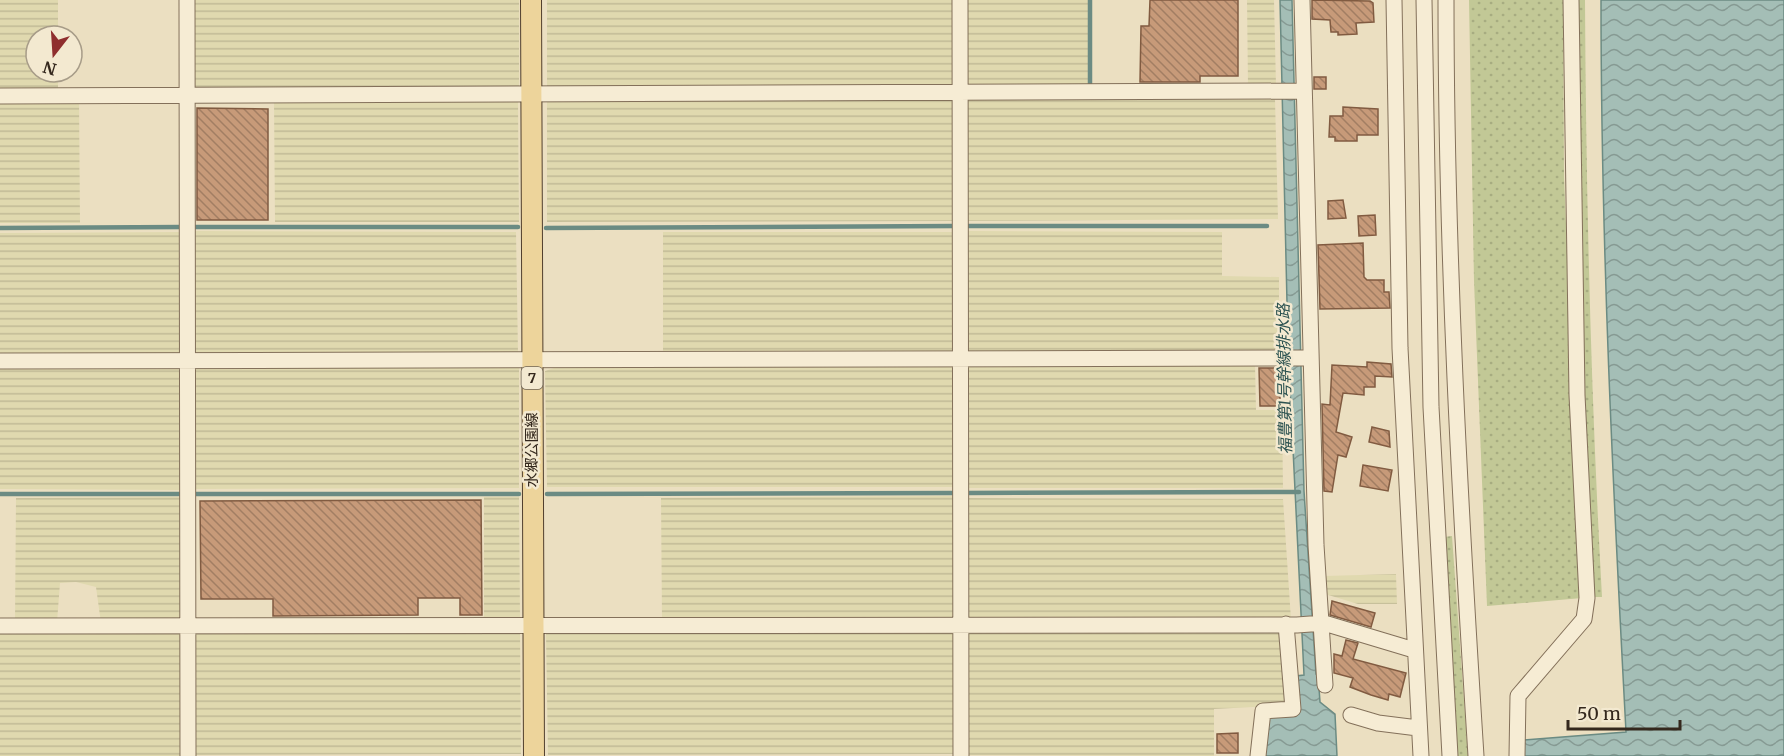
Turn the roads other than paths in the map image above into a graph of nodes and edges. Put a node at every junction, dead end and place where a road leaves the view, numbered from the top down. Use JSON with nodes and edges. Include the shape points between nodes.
{"nodes":[{"id":1,"x":187,"y":0,"type":"edge"},
{"id":2,"x":531,"y":0,"type":"edge"},
{"id":3,"x":960,"y":0,"type":"edge"},
{"id":4,"x":1302,"y":0,"type":"edge"},
{"id":5,"x":1394,"y":0,"type":"edge"},
{"id":6,"x":1424,"y":0,"type":"edge"},
{"id":7,"x":1446,"y":0,"type":"edge"},
{"id":8,"x":1571,"y":0,"type":"edge"},
{"id":9,"x":1301,"y":91,"type":"junction"},
{"id":10,"x":960,"y":93,"type":"junction"},
{"id":11,"x":187,"y":95,"type":"junction"},
{"id":12,"x":531,"y":95,"type":"junction"},
{"id":13,"x":0,"y":96,"type":"edge"},
{"id":14,"x":1308,"y":358,"type":"junction"},
{"id":15,"x":961,"y":359,"type":"junction"},
{"id":16,"x":0,"y":361,"type":"edge"},
{"id":17,"x":188,"y":361,"type":"junction"},
{"id":18,"x":532,"y":361,"type":"junction"},
{"id":19,"x":1319,"y":623,"type":"junction"},
{"id":20,"x":533,"y":625,"type":"junction"},
{"id":21,"x":1292,"y":625,"type":"junction"},
{"id":22,"x":0,"y":626,"type":"edge"},
{"id":23,"x":188,"y":626,"type":"junction"},
{"id":24,"x":961,"y":626,"type":"junction"},
{"id":25,"x":1414,"y":650,"type":"junction"},
{"id":26,"x":1325,"y":686,"type":"dead end"},
{"id":27,"x":1351,"y":715,"type":"dead end"},
{"id":28,"x":1418,"y":728,"type":"junction"},
{"id":29,"x":188,"y":756,"type":"edge"},
{"id":30,"x":534,"y":756,"type":"edge"},
{"id":31,"x":961,"y":756,"type":"edge"},
{"id":32,"x":1258,"y":756,"type":"edge"},
{"id":33,"x":1420,"y":756,"type":"edge"},
{"id":34,"x":1450,"y":756,"type":"edge"},
{"id":35,"x":1476,"y":756,"type":"edge"},
{"id":36,"x":1517,"y":756,"type":"edge"}],
"edges":[{"from":1,"to":11,"type":"street"},
{"from":2,"to":12,"type":"main road","name":"水郷公園線","number":"7"},
{"from":3,"to":10,"type":"street"},
{"from":4,"to":9,"type":"street"},
{"from":5,"to":25,"type":"street","via":[[1400,348]]},
{"from":6,"to":34,"type":"street","via":[[1431,395]]},
{"from":7,"to":35,"type":"street","via":[[1450,283]]},
{"from":8,"to":36,"type":"street","via":[[1577,395],[1587,598],[1584,619],[1518,696]]},
{"from":9,"to":10,"type":"street"},
{"from":9,"to":14,"type":"street"},
{"from":10,"to":12,"type":"street"},
{"from":10,"to":15,"type":"street"},
{"from":11,"to":12,"type":"street"},
{"from":11,"to":13,"type":"street"},
{"from":11,"to":17,"type":"street"},
{"from":12,"to":18,"type":"main road","name":"水郷公園線","number":"7"},
{"from":14,"to":15,"type":"street"},
{"from":14,"to":19,"type":"street"},
{"from":15,"to":18,"type":"street"},
{"from":15,"to":24,"type":"street"},
{"from":16,"to":17,"type":"street"},
{"from":17,"to":18,"type":"street"},
{"from":17,"to":23,"type":"street"},
{"from":18,"to":20,"type":"main road","name":"水郷公園線","number":"7"},
{"from":19,"to":21,"type":"street"},
{"from":19,"to":25,"type":"street"},
{"from":19,"to":26,"type":"street"},
{"from":20,"to":23,"type":"street"},
{"from":20,"to":24,"type":"street"},
{"from":20,"to":30,"type":"main road","name":"水郷公園線","number":"7"},
{"from":21,"to":24,"type":"street"},
{"from":21,"to":32,"type":"street","via":[[1293,709],[1263,711]]},
{"from":22,"to":23,"type":"street"},
{"from":23,"to":29,"type":"street"},
{"from":24,"to":31,"type":"street"},
{"from":25,"to":28,"type":"street"},
{"from":27,"to":28,"type":"street"},
{"from":28,"to":33,"type":"street"}]}
